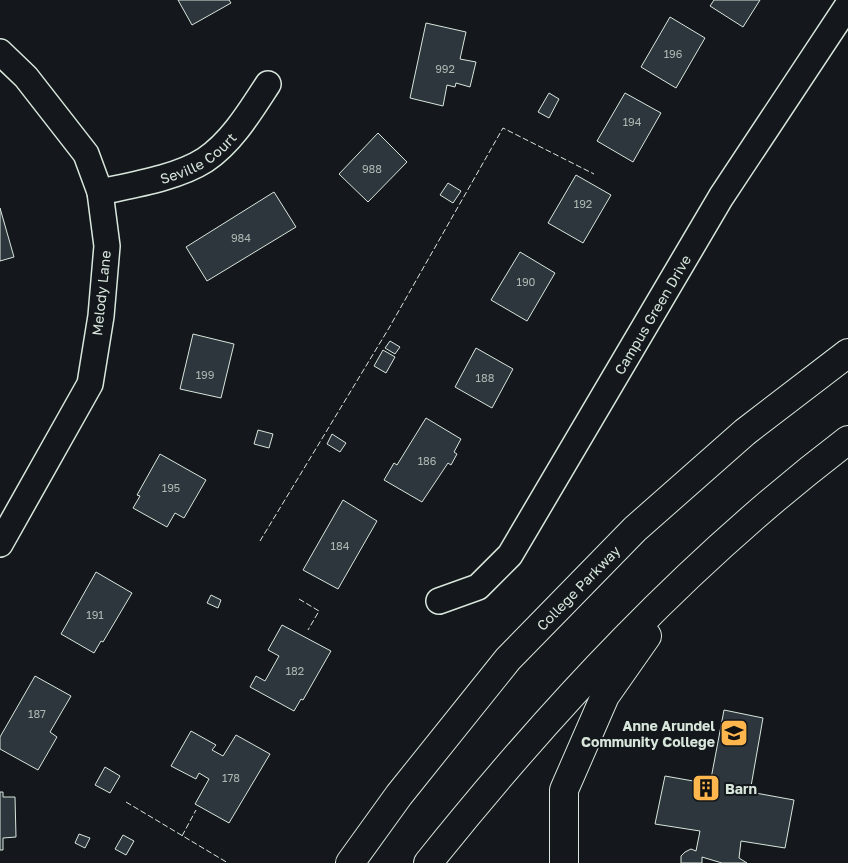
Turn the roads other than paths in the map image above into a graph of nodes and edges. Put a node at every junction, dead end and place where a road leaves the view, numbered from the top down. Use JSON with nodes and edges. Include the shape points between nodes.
{"nodes":[{"id":1,"x":848,"y":5,"type":"edge"},
{"id":2,"x":0,"y":52,"type":"edge"},
{"id":3,"x":268,"y":84,"type":"dead end"},
{"id":4,"x":100,"y":192,"type":"junction"},
{"id":5,"x":848,"y":353,"type":"edge"},
{"id":6,"x":848,"y":440,"type":"edge"},
{"id":7,"x":0,"y":544,"type":"edge"},
{"id":8,"x":687,"y":576,"type":"junction"},
{"id":9,"x":440,"y":601,"type":"dead end"},
{"id":10,"x":350,"y":863,"type":"edge"},
{"id":11,"x":428,"y":863,"type":"edge"},
{"id":12,"x":564,"y":863,"type":"edge"}],
"edges":[{"from":1,"to":9,"type":"street","name":"Campus Green Drive","via":[[721,198],[510,555],[478,586]]},
{"from":2,"to":4,"type":"street","name":"Melody Lane","via":[[26,77],[86,154]]},
{"from":3,"to":4,"type":"street","name":"Seville Court","via":[[242,124],[205,160],[154,181]]},
{"from":4,"to":7,"type":"street","name":"Melody Lane","via":[[107,246],[101,316],[90,384]]},
{"from":5,"to":10,"type":"main road","name":"College Parkway","via":[[746,432],[634,529],[508,659],[399,795]]},
{"from":6,"to":8,"type":"main road"},
{"from":8,"to":11,"type":"main road","via":[[551,715]]},
{"from":8,"to":12,"type":"main road","via":[[605,696],[564,790]]}]}
